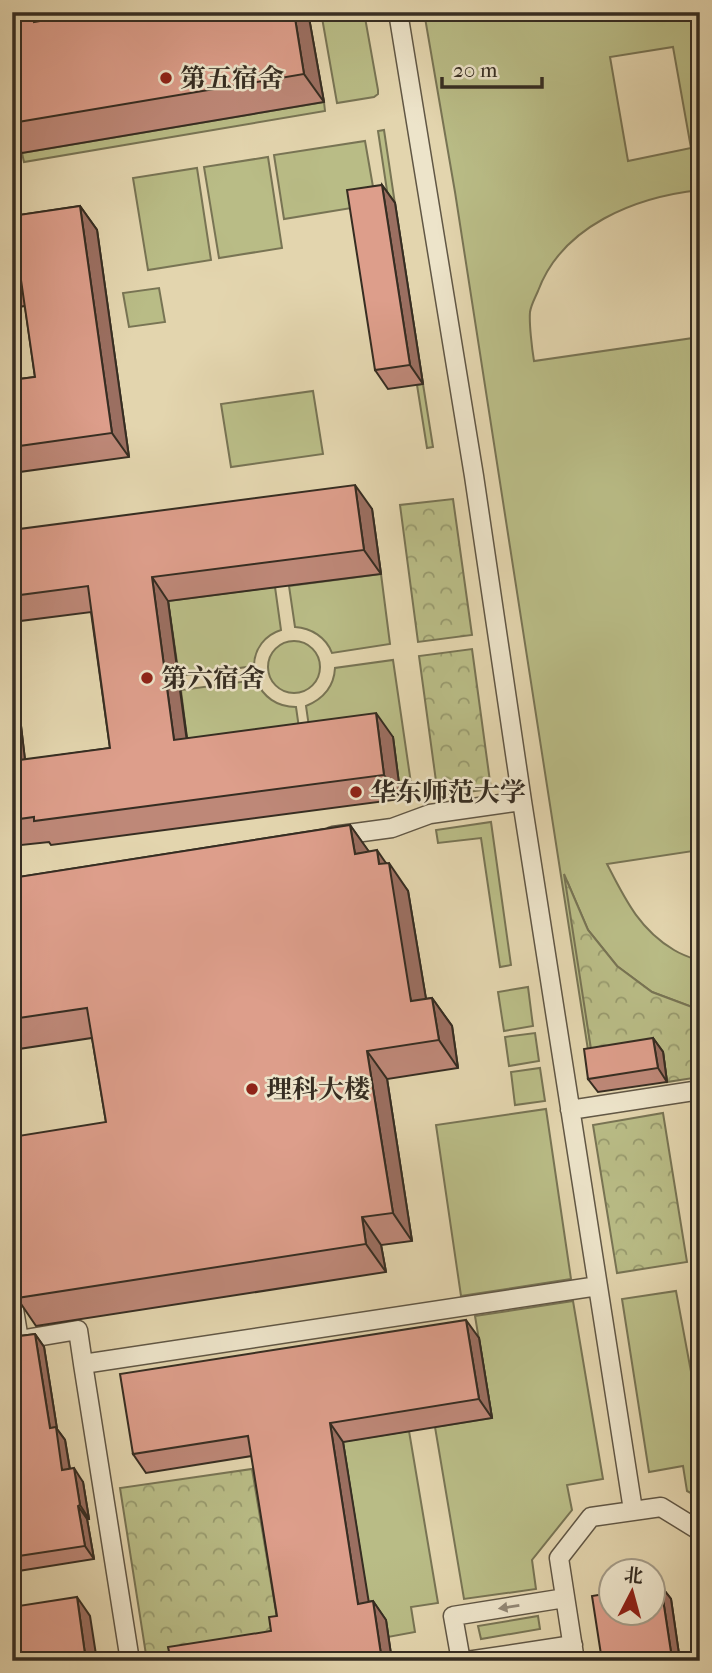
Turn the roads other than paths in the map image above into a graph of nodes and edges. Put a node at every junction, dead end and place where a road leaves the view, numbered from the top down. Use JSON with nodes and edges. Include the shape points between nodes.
{"nodes":[{"id":1,"x":398,"y":12,"type":"edge"},
{"id":2,"x":522,"y":801,"type":"junction"},
{"id":3,"x":311,"y":839,"type":"edge"},
{"id":4,"x":700,"y":1090,"type":"edge"},
{"id":5,"x":570,"y":1110,"type":"junction"},
{"id":6,"x":598,"y":1286,"type":"junction"},
{"id":7,"x":12,"y":1297,"type":"edge"},
{"id":8,"x":83,"y":1364,"type":"junction"},
{"id":9,"x":633,"y":1510,"type":"junction"},
{"id":10,"x":700,"y":1531,"type":"edge"},
{"id":11,"x":565,"y":1598,"type":"junction"},
{"id":12,"x":574,"y":1653,"type":"edge"},
{"id":13,"x":130,"y":1661,"type":"edge"},
{"id":14,"x":461,"y":1661,"type":"edge"},
{"id":15,"x":467,"y":1661,"type":"edge"}],
"edges":[{"from":1,"to":2,"type":"lane"},
{"from":2,"to":3,"type":"lane","via":[[430,814],[392,828]]},
{"from":2,"to":5,"type":"lane"},
{"from":4,"to":5,"type":"lane"},
{"from":5,"to":6,"type":"lane"},
{"from":6,"to":8,"type":"lane"},
{"from":6,"to":9,"type":"lane"},
{"from":7,"to":8,"type":"lane","via":[[19,1340],[78,1330]]},
{"from":8,"to":13,"type":"lane"},
{"from":9,"to":10,"type":"lane","via":[[661,1507]]},
{"from":9,"to":11,"type":"lane","via":[[591,1517],[559,1558]]},
{"from":11,"to":12,"type":"lane"},
{"from":11,"to":14,"type":"lane","one_way":true,"via":[[453,1616]]},
{"from":12,"to":15,"type":"lane"}]}
